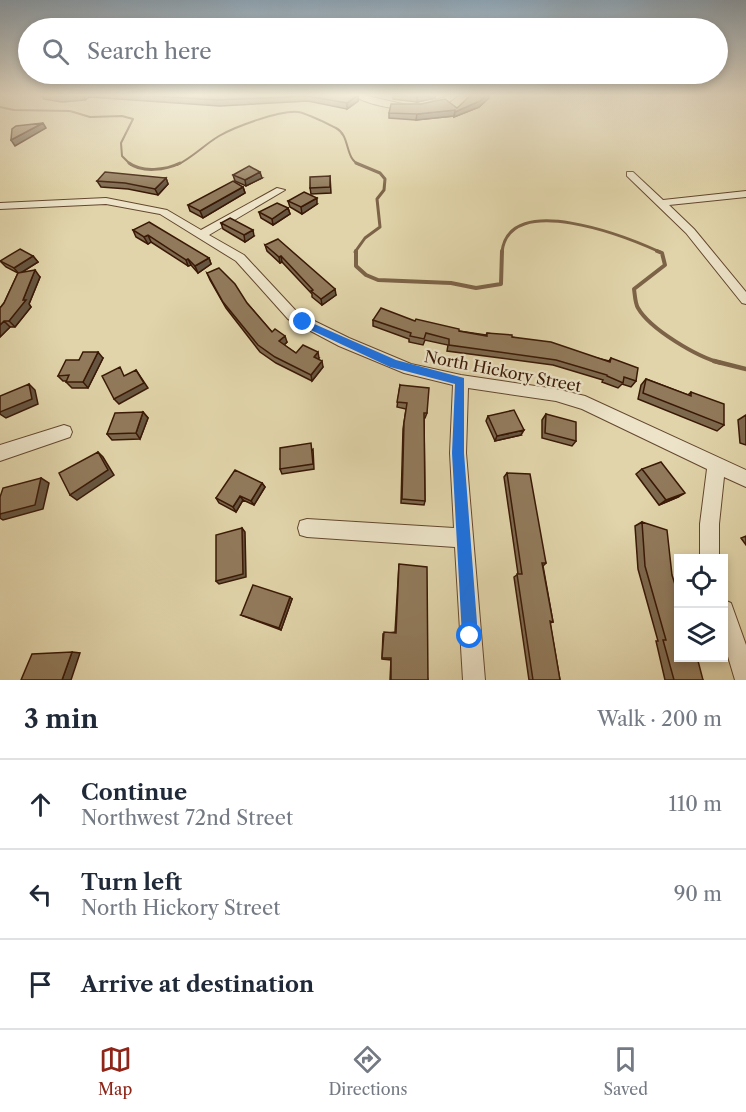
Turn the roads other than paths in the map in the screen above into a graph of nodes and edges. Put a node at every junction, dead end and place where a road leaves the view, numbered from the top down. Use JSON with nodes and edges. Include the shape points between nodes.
{"nodes":[{"id":1,"x":630,"y":174,"type":"dead end"},
{"id":2,"x":280,"y":190,"type":"dead end"},
{"id":3,"x":746,"y":194,"type":"edge"},
{"id":4,"x":661,"y":203,"type":"junction"},
{"id":5,"x":0,"y":206,"type":"edge"},
{"id":6,"x":202,"y":234,"type":"junction"},
{"id":7,"x":746,"y":300,"type":"edge"},
{"id":8,"x":460,"y":381,"type":"junction"},
{"id":9,"x":64,"y":432,"type":"dead end"},
{"id":10,"x":0,"y":453,"type":"edge"},
{"id":11,"x":716,"y":465,"type":"junction"},
{"id":12,"x":746,"y":479,"type":"edge"},
{"id":13,"x":307,"y":528,"type":"dead end"},
{"id":14,"x":463,"y":538,"type":"junction"},
{"id":15,"x":710,"y":554,"type":"edge"},
{"id":16,"x":728,"y":625,"type":"edge"},
{"id":17,"x":474,"y":680,"type":"edge"},
{"id":18,"x":746,"y":680,"type":"edge"}],
"edges":[{"from":1,"to":4,"type":"street"},
{"from":2,"to":6,"type":"street"},
{"from":3,"to":4,"type":"street"},
{"from":4,"to":7,"type":"street","via":[[703,245]]},
{"from":5,"to":6,"type":"street","name":"North Hickory Street","via":[[124,203],[163,212]]},
{"from":6,"to":8,"type":"street","name":"North Hickory Street","via":[[240,258],[284,308],[303,322],[394,364]]},
{"from":8,"to":11,"type":"street","name":"North Hickory Street","via":[[572,399]]},
{"from":8,"to":14,"type":"street","via":[[458,453]]},
{"from":9,"to":10,"type":"street"},
{"from":11,"to":12,"type":"street","name":"North Hickory Street"},
{"from":11,"to":15,"type":"street"},
{"from":13,"to":14,"type":"street"},
{"from":14,"to":17,"type":"street"},
{"from":16,"to":18,"type":"street"}]}
